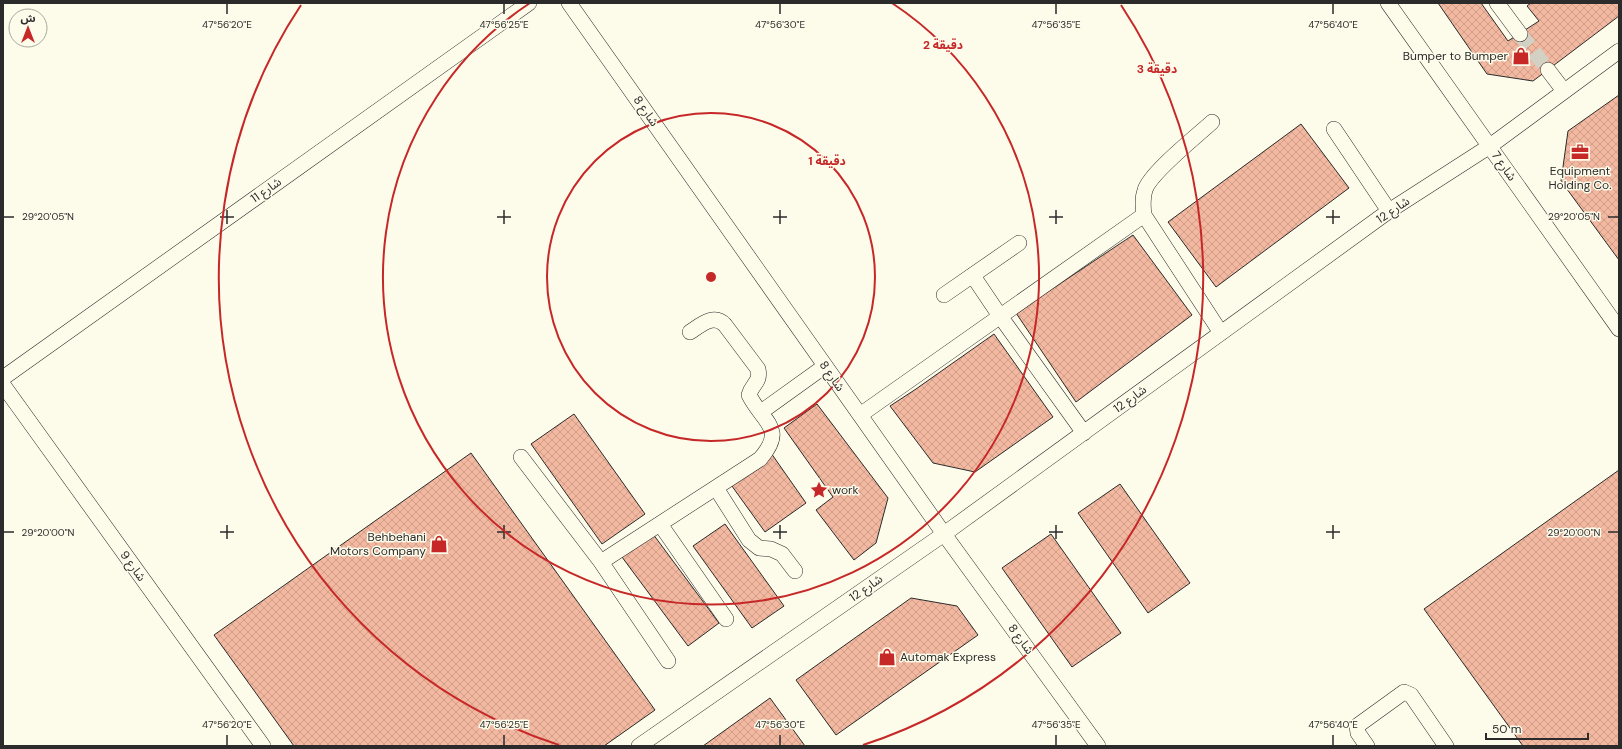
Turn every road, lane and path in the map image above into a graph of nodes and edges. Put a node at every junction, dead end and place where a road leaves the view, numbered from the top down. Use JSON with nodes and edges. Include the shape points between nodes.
{"nodes":[{"id":1,"x":529,"y":3,"type":"edge"},
{"id":2,"x":570,"y":3,"type":"edge"},
{"id":3,"x":1388,"y":3,"type":"edge"},
{"id":4,"x":1497,"y":3,"type":"edge"},
{"id":5,"x":1520,"y":34,"type":"tunnel mouth"},
{"id":6,"x":1619,"y":51,"type":"edge"},
{"id":7,"x":1548,"y":70,"type":"tunnel mouth"},
{"id":8,"x":1564,"y":91,"type":"junction"},
{"id":9,"x":1212,"y":122,"type":"dead end"},
{"id":10,"x":1334,"y":129,"type":"dead end"},
{"id":11,"x":1490,"y":146,"type":"junction"},
{"id":12,"x":1389,"y":211,"type":"junction"},
{"id":13,"x":1144,"y":215,"type":"junction"},
{"id":14,"x":1019,"y":243,"type":"dead end"},
{"id":15,"x":973,"y":276,"type":"junction"},
{"id":16,"x":944,"y":295,"type":"dead end"},
{"id":17,"x":1000,"y":316,"type":"junction"},
{"id":18,"x":1619,"y":329,"type":"edge"},
{"id":19,"x":690,"y":332,"type":"dead end"},
{"id":20,"x":1221,"y":333,"type":"junction"},
{"id":21,"x":825,"y":366,"type":"junction"},
{"id":22,"x":3,"y":378,"type":"edge"},
{"id":23,"x":3,"y":385,"type":"edge"},
{"id":24,"x":761,"y":412,"type":"junction"},
{"id":25,"x":860,"y":415,"type":"junction"},
{"id":26,"x":1084,"y":433,"type":"junction"},
{"id":27,"x":521,"y":457,"type":"dead end"},
{"id":28,"x":716,"y":488,"type":"junction"},
{"id":29,"x":660,"y":524,"type":"junction"},
{"id":30,"x":944,"y":534,"type":"junction"},
{"id":31,"x":600,"y":562,"type":"junction"},
{"id":32,"x":795,"y":571,"type":"dead end"},
{"id":33,"x":726,"y":619,"type":"dead end"},
{"id":34,"x":668,"y":661,"type":"dead end"},
{"id":35,"x":263,"y":746,"type":"edge"},
{"id":36,"x":639,"y":746,"type":"edge"},
{"id":37,"x":1098,"y":746,"type":"edge"},
{"id":38,"x":1367,"y":746,"type":"edge"},
{"id":39,"x":1446,"y":746,"type":"edge"}],
"edges":[{"from":1,"to":22,"type":"street","name":"شارع 11"},
{"from":2,"to":21,"type":"street","name":"شارع 8"},
{"from":3,"to":11,"type":"street","name":"شارع 7"},
{"from":4,"to":5,"type":"street"},
{"from":6,"to":8,"type":"street","name":"شارع 12"},
{"from":7,"to":8,"type":"street"},
{"from":8,"to":11,"type":"street","name":"شارع 12"},
{"from":9,"to":13,"type":"street","via":[[1154,176],[1145,189],[1142,203]]},
{"from":10,"to":12,"type":"street"},
{"from":11,"to":12,"type":"street","name":"شارع 12"},
{"from":11,"to":18,"type":"street","name":"شارع 7"},
{"from":12,"to":20,"type":"street","name":"شارع 12"},
{"from":13,"to":17,"type":"street"},
{"from":13,"to":20,"type":"street"},
{"from":14,"to":15,"type":"street"},
{"from":15,"to":16,"type":"street"},
{"from":15,"to":17,"type":"street"},
{"from":17,"to":25,"type":"street"},
{"from":17,"to":26,"type":"street"},
{"from":19,"to":24,"type":"street","via":[[709,320],[721,321],[725,325],[758,369],[758,382],[749,395]]},
{"from":20,"to":26,"type":"street","name":"شارع 12"},
{"from":21,"to":24,"type":"street"},
{"from":21,"to":25,"type":"street","name":"شارع 8"},
{"from":23,"to":35,"type":"street","name":"شارع 9"},
{"from":24,"to":28,"type":"street","via":[[772,430],[768,450],[760,459]]},
{"from":25,"to":30,"type":"street","name":"شارع 8"},
{"from":26,"to":30,"type":"street","name":"شارع 12"},
{"from":27,"to":31,"type":"street"},
{"from":28,"to":29,"type":"street"},
{"from":28,"to":32,"type":"street","via":[[749,540],[759,548],[771,549],[782,554]]},
{"from":29,"to":31,"type":"street"},
{"from":29,"to":33,"type":"street"},
{"from":30,"to":36,"type":"street","name":"شارع 12"},
{"from":30,"to":37,"type":"street","name":"شارع 8"},
{"from":31,"to":34,"type":"street"},
{"from":38,"to":39,"type":"street","via":[[1358,733],[1357,726],[1404,692],[1411,695]]}]}
